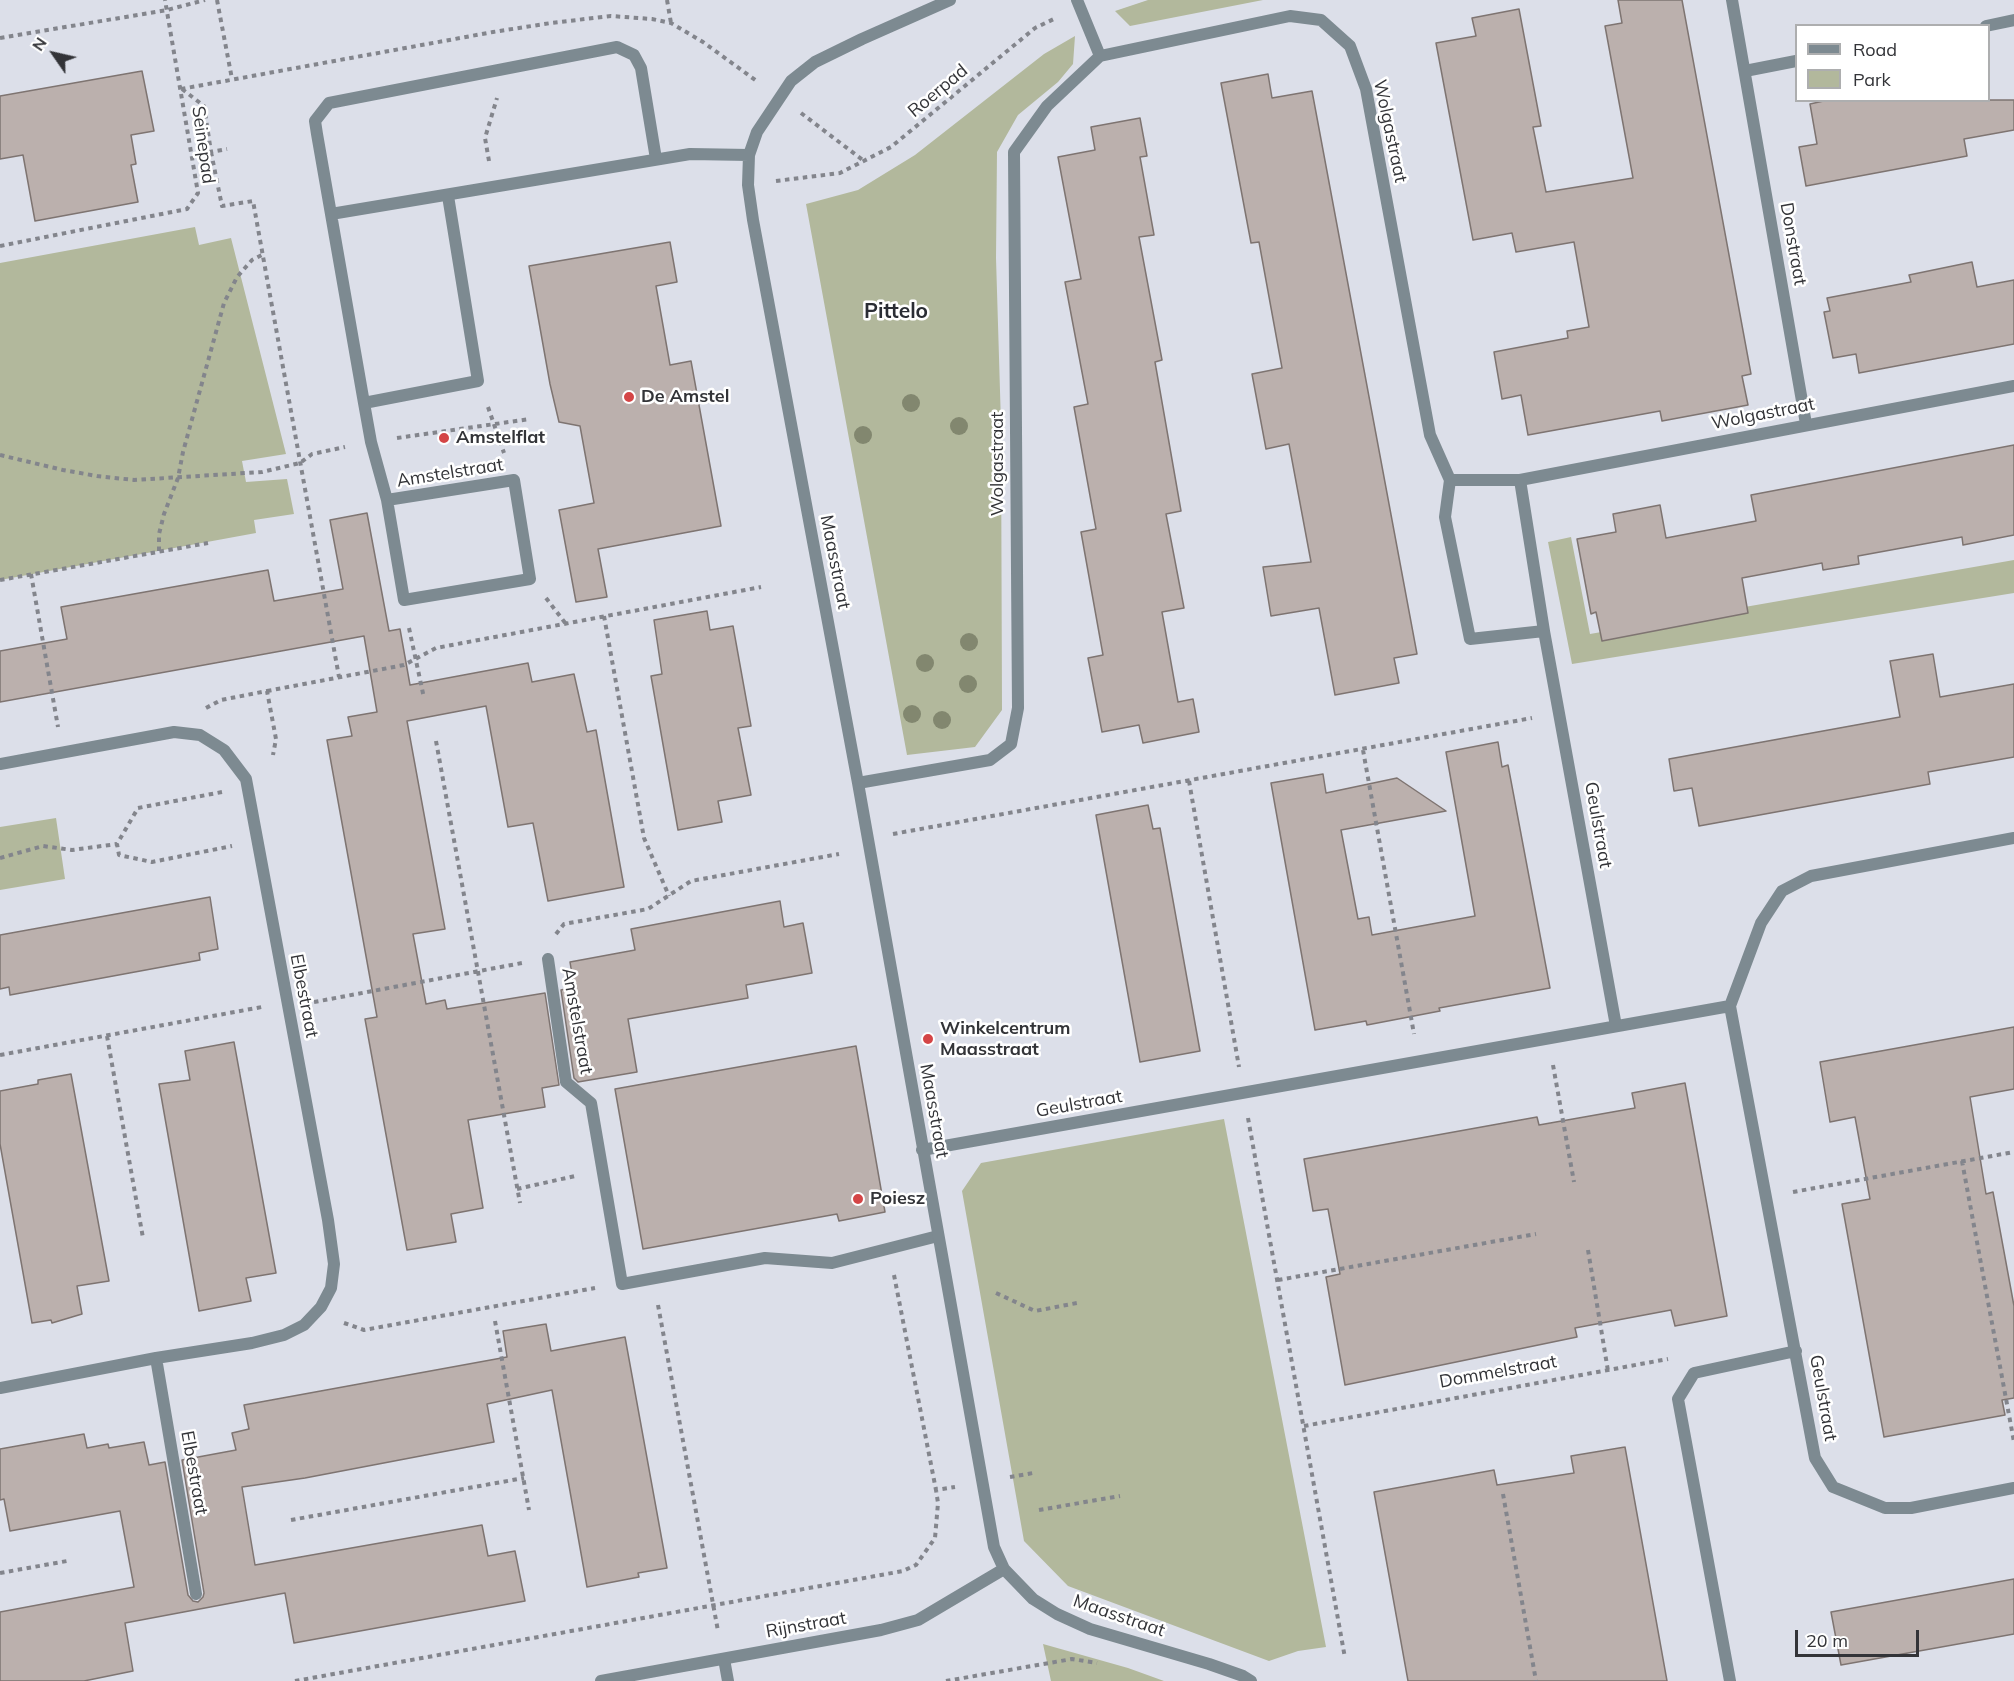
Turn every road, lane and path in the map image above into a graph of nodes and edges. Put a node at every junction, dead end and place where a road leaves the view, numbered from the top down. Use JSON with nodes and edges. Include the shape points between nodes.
{"nodes":[{"id":1,"x":165,"y":0,"type":"edge"},
{"id":2,"x":205,"y":0,"type":"edge"},
{"id":3,"x":217,"y":0,"type":"edge"},
{"id":4,"x":667,"y":0,"type":"edge"},
{"id":5,"x":950,"y":0,"type":"edge"},
{"id":6,"x":1732,"y":0,"type":"edge"},
{"id":7,"x":1079,"y":3,"type":"edge"},
{"id":8,"x":167,"y":9,"type":"junction"},
{"id":9,"x":2014,"y":20,"type":"edge"},
{"id":10,"x":671,"y":23,"type":"dead end"},
{"id":11,"x":1990,"y":25,"type":"edge"},
{"id":12,"x":493,"y":32,"type":"dead end"},
{"id":13,"x":0,"y":38,"type":"edge"},
{"id":14,"x":1100,"y":56,"type":"junction"},
{"id":15,"x":1795,"y":61,"type":"edge"},
{"id":16,"x":498,"y":71,"type":"junction"},
{"id":17,"x":1745,"y":71,"type":"junction"},
{"id":18,"x":232,"y":79,"type":"dead end"},
{"id":19,"x":181,"y":89,"type":"junction"},
{"id":20,"x":779,"y":98,"type":"junction"},
{"id":21,"x":227,"y":149,"type":"dead end"},
{"id":22,"x":211,"y":152,"type":"junction"},
{"id":23,"x":749,"y":155,"type":"junction"},
{"id":24,"x":656,"y":159,"type":"junction"},
{"id":25,"x":864,"y":161,"type":"junction"},
{"id":26,"x":789,"y":180,"type":"dead end"},
{"id":27,"x":494,"y":188,"type":"junction"},
{"id":28,"x":448,"y":196,"type":"junction"},
{"id":29,"x":331,"y":214,"type":"junction"},
{"id":30,"x":0,"y":246,"type":"edge"},
{"id":31,"x":262,"y":255,"type":"junction"},
{"id":32,"x":478,"y":381,"type":"junction"},
{"id":33,"x":2014,"y":386,"type":"edge"},
{"id":34,"x":364,"y":403,"type":"junction"},
{"id":35,"x":530,"y":419,"type":"dead end"},
{"id":36,"x":494,"y":424,"type":"junction"},
{"id":37,"x":1806,"y":424,"type":"junction"},
{"id":38,"x":371,"y":442,"type":"junction"},
{"id":39,"x":0,"y":455,"type":"edge"},
{"id":40,"x":300,"y":463,"type":"junction"},
{"id":41,"x":178,"y":478,"type":"junction"},
{"id":42,"x":514,"y":480,"type":"junction"},
{"id":43,"x":1450,"y":480,"type":"junction"},
{"id":44,"x":1520,"y":480,"type":"junction"},
{"id":45,"x":387,"y":500,"type":"junction"},
{"id":46,"x":208,"y":543,"type":"dead end"},
{"id":47,"x":159,"y":551,"type":"junction"},
{"id":48,"x":31,"y":574,"type":"junction"},
{"id":49,"x":0,"y":580,"type":"edge"},
{"id":50,"x":761,"y":587,"type":"dead end"},
{"id":51,"x":404,"y":600,"type":"junction"},
{"id":52,"x":604,"y":616,"type":"junction"},
{"id":53,"x":1544,"y":631,"type":"junction"},
{"id":54,"x":416,"y":658,"type":"junction"},
{"id":55,"x":339,"y":677,"type":"junction"},
{"id":56,"x":267,"y":692,"type":"junction"},
{"id":57,"x":424,"y":698,"type":"dead end"},
{"id":58,"x":205,"y":709,"type":"dead end"},
{"id":59,"x":1560,"y":714,"type":"junction"},
{"id":60,"x":436,"y":741,"type":"dead end"},
{"id":61,"x":1363,"y":750,"type":"junction"},
{"id":62,"x":62,"y":752,"type":"junction"},
{"id":63,"x":273,"y":755,"type":"dead end"},
{"id":64,"x":0,"y":764,"type":"edge"},
{"id":65,"x":1189,"y":781,"type":"junction"},
{"id":66,"x":858,"y":783,"type":"junction"},
{"id":67,"x":226,"y":791,"type":"dead end"},
{"id":68,"x":2014,"y":838,"type":"edge"},
{"id":69,"x":868,"y":839,"type":"junction"},
{"id":70,"x":117,"y":844,"type":"junction"},
{"id":71,"x":236,"y":846,"type":"dead end"},
{"id":72,"x":839,"y":854,"type":"dead end"},
{"id":73,"x":0,"y":858,"type":"edge"},
{"id":74,"x":669,"y":896,"type":"junction"},
{"id":75,"x":548,"y":959,"type":"joint"},
{"id":76,"x":1730,"y":1005,"type":"junction"},
{"id":77,"x":1616,"y":1026,"type":"junction"},
{"id":78,"x":107,"y":1036,"type":"dead end"},
{"id":79,"x":1548,"y":1038,"type":"junction"},
{"id":80,"x":1419,"y":1061,"type":"junction"},
{"id":81,"x":1243,"y":1092,"type":"junction"},
{"id":82,"x":922,"y":1150,"type":"junction"},
{"id":83,"x":2014,"y":1152,"type":"edge"},
{"id":84,"x":1962,"y":1161,"type":"junction"},
{"id":85,"x":602,"y":1171,"type":"junction"},
{"id":86,"x":1574,"y":1182,"type":"dead end"},
{"id":87,"x":517,"y":1189,"type":"junction"},
{"id":88,"x":1766,"y":1197,"type":"junction"},
{"id":89,"x":520,"y":1203,"type":"dead end"},
{"id":90,"x":1536,"y":1234,"type":"dead end"},
{"id":91,"x":938,"y":1236,"type":"junction"},
{"id":92,"x":143,"y":1238,"type":"dead end"},
{"id":93,"x":889,"y":1247,"type":"junction"},
{"id":94,"x":1588,"y":1250,"type":"dead end"},
{"id":95,"x":653,"y":1278,"type":"junction"},
{"id":96,"x":1278,"y":1280,"type":"junction"},
{"id":97,"x":622,"y":1284,"type":"junction"},
{"id":98,"x":996,"y":1293,"type":"dead end"},
{"id":99,"x":1077,"y":1303,"type":"dead end"},
{"id":100,"x":321,"y":1307,"type":"junction"},
{"id":101,"x":495,"y":1321,"type":"dead end"},
{"id":102,"x":1796,"y":1351,"type":"junction"},
{"id":103,"x":156,"y":1358,"type":"junction"},
{"id":104,"x":1608,"y":1371,"type":"junction"},
{"id":105,"x":1695,"y":1373,"type":"junction"},
{"id":106,"x":0,"y":1388,"type":"edge"},
{"id":107,"x":1304,"y":1426,"type":"junction"},
{"id":108,"x":2014,"y":1442,"type":"edge"},
{"id":109,"x":524,"y":1478,"type":"junction"},
{"id":110,"x":981,"y":1482,"type":"junction"},
{"id":111,"x":2014,"y":1488,"type":"edge"},
{"id":112,"x":936,"y":1490,"type":"junction"},
{"id":113,"x":1503,"y":1494,"type":"dead end"},
{"id":114,"x":1120,"y":1496,"type":"dead end"},
{"id":115,"x":529,"y":1510,"type":"dead end"},
{"id":116,"x":1039,"y":1510,"type":"dead end"},
{"id":117,"x":291,"y":1520,"type":"dead end"},
{"id":118,"x":67,"y":1561,"type":"dead end"},
{"id":119,"x":1004,"y":1569,"type":"junction"},
{"id":120,"x":0,"y":1573,"type":"edge"},
{"id":121,"x":196,"y":1594,"type":"dead end"},
{"id":122,"x":712,"y":1605,"type":"junction"},
{"id":123,"x":1345,"y":1658,"type":"dead end"},
{"id":124,"x":724,"y":1659,"type":"junction"},
{"id":125,"x":1103,"y":1664,"type":"dead end"},
{"id":126,"x":295,"y":1681,"type":"edge"},
{"id":127,"x":601,"y":1681,"type":"edge"},
{"id":128,"x":728,"y":1681,"type":"edge"},
{"id":129,"x":946,"y":1681,"type":"edge"},
{"id":130,"x":1251,"y":1681,"type":"edge"},
{"id":131,"x":1536,"y":1681,"type":"edge"},
{"id":132,"x":1730,"y":1681,"type":"edge"}],
"edges":[{"from":1,"to":8,"type":"path","name":"Seinepad"},
{"from":2,"to":8,"type":"path"},
{"from":3,"to":18,"type":"path"},
{"from":4,"to":10,"type":"path"},
{"from":5,"to":20,"type":"street","name":"Maasstraat","via":[[815,62],[791,81]]},
{"from":6,"to":17,"type":"street","name":"Donstraat"},
{"from":7,"to":14,"type":"street"},
{"from":7,"to":25,"type":"path","name":"Roerpad","via":[[1035,28],[891,147]]},
{"from":8,"to":13,"type":"path"},
{"from":8,"to":19,"type":"path","name":"Seinepad"},
{"from":9,"to":11,"type":"street"},
{"from":12,"to":16,"type":"path"},
{"from":14,"to":43,"type":"street","name":"Wolgastraat","via":[[1290,16],[1321,20],[1350,46],[1366,89],[1430,435]]},
{"from":14,"to":66,"type":"street","name":"Wolgastraat","via":[[1047,106],[1014,152],[1018,708],[1011,744],[990,760]]},
{"from":15,"to":17,"type":"street"},
{"from":16,"to":24,"type":"street","name":"Amstelstraat","via":[[617,47],[634,55],[641,68]]},
{"from":16,"to":27,"type":"path","via":[[500,86],[485,138]]},
{"from":16,"to":29,"type":"street","name":"Amstelstraat","via":[[329,103],[315,121]]},
{"from":17,"to":37,"type":"street","name":"Donstraat"},
{"from":19,"to":22,"type":"path","via":[[204,106]]},
{"from":19,"to":30,"type":"path","name":"Seinepad","via":[[198,193],[188,209]]},
{"from":20,"to":23,"type":"street","name":"Maasstraat","via":[[757,132]]},
{"from":20,"to":25,"type":"path"},
{"from":21,"to":22,"type":"path"},
{"from":22,"to":31,"type":"path","via":[[222,206],[252,201]]},
{"from":23,"to":24,"type":"street","via":[[690,154]]},
{"from":23,"to":66,"type":"street","name":"Maasstraat","via":[[753,220]]},
{"from":24,"to":27,"type":"street"},
{"from":25,"to":26,"type":"path","name":"Roerpad","via":[[840,173]]},
{"from":27,"to":28,"type":"street"},
{"from":28,"to":29,"type":"street"},
{"from":28,"to":32,"type":"street"},
{"from":29,"to":34,"type":"street","name":"Amstelstraat"},
{"from":31,"to":40,"type":"path"},
{"from":31,"to":41,"type":"path","via":[[237,277],[224,303]]},
{"from":32,"to":34,"type":"street"},
{"from":32,"to":36,"type":"path"},
{"from":33,"to":37,"type":"street","name":"Wolgastraat"},
{"from":34,"to":38,"type":"street","name":"Amstelstraat"},
{"from":35,"to":36,"type":"path"},
{"from":36,"to":38,"type":"path"},
{"from":36,"to":42,"type":"path"},
{"from":37,"to":44,"type":"street","name":"Wolgastraat"},
{"from":38,"to":40,"type":"path","via":[[312,454]]},
{"from":38,"to":45,"type":"street","name":"Amstelstraat"},
{"from":39,"to":41,"type":"path","via":[[98,476],[134,480]]},
{"from":40,"to":41,"type":"path","via":[[262,472]]},
{"from":40,"to":55,"type":"path"},
{"from":41,"to":47,"type":"path","via":[[164,514]]},
{"from":42,"to":45,"type":"street","name":"Amstelstraat"},
{"from":42,"to":51,"type":"street","name":"Amstelstraat","via":[[530,579]]},
{"from":43,"to":44,"type":"street","name":"Wolgastraat"},
{"from":43,"to":53,"type":"street","via":[[1445,518],[1470,639]]},
{"from":44,"to":53,"type":"street"},
{"from":45,"to":51,"type":"street","name":"Amstelstraat"},
{"from":46,"to":47,"type":"path"},
{"from":47,"to":48,"type":"path"},
{"from":48,"to":49,"type":"path"},
{"from":48,"to":62,"type":"path"},
{"from":50,"to":52,"type":"path"},
{"from":51,"to":54,"type":"path"},
{"from":52,"to":54,"type":"path","via":[[436,648]]},
{"from":52,"to":74,"type":"path","via":[[644,838]]},
{"from":53,"to":59,"type":"street","name":"Geulstraat"},
{"from":54,"to":55,"type":"path","via":[[404,665]]},
{"from":54,"to":57,"type":"path"},
{"from":55,"to":56,"type":"path"},
{"from":56,"to":58,"type":"path","via":[[221,700]]},
{"from":56,"to":63,"type":"path","via":[[276,739]]},
{"from":59,"to":61,"type":"path"},
{"from":59,"to":77,"type":"street","name":"Geulstraat"},
{"from":60,"to":87,"type":"path"},
{"from":61,"to":65,"type":"path"},
{"from":61,"to":80,"type":"path"},
{"from":62,"to":64,"type":"street","name":"Elbestraat"},
{"from":62,"to":100,"type":"street","name":"Elbestraat","via":[[174,732],[200,735],[224,750],[246,779],[328,1220],[334,1264],[331,1288]]},
{"from":65,"to":69,"type":"path"},
{"from":65,"to":81,"type":"path"},
{"from":66,"to":69,"type":"street","name":"Maasstraat"},
{"from":67,"to":70,"type":"path","via":[[138,808]]},
{"from":68,"to":76,"type":"street","via":[[1811,876],[1782,891],[1761,923]]},
{"from":69,"to":82,"type":"street","name":"Maasstraat"},
{"from":70,"to":71,"type":"path","via":[[119,855],[152,862]]},
{"from":70,"to":73,"type":"path","via":[[72,850],[43,846]]},
{"from":72,"to":74,"type":"path","name":"Amstelstraat","via":[[691,881]]},
{"from":74,"to":75,"type":"path","name":"Amstelstraat","via":[[648,909],[564,924],[554,936]]},
{"from":75,"to":85,"type":"street","name":"Amstelstraat","via":[[566,1082],[591,1103]]},
{"from":76,"to":77,"type":"street","name":"Geulstraat"},
{"from":76,"to":88,"type":"street","name":"Geulstraat"},
{"from":77,"to":79,"type":"street","name":"Geulstraat"},
{"from":78,"to":92,"type":"path"},
{"from":79,"to":80,"type":"street","name":"Geulstraat"},
{"from":79,"to":86,"type":"path"},
{"from":80,"to":81,"type":"street","name":"Geulstraat"},
{"from":81,"to":82,"type":"street","name":"Geulstraat"},
{"from":81,"to":96,"type":"path"},
{"from":82,"to":91,"type":"street","name":"Maasstraat"},
{"from":83,"to":84,"type":"path"},
{"from":84,"to":88,"type":"path"},
{"from":84,"to":108,"type":"path"},
{"from":85,"to":87,"type":"path"},
{"from":85,"to":97,"type":"street","name":"Amstelstraat"},
{"from":87,"to":89,"type":"path"},
{"from":88,"to":102,"type":"street","name":"Geulstraat"},
{"from":90,"to":96,"type":"path"},
{"from":91,"to":93,"type":"street"},
{"from":91,"to":110,"type":"street","name":"Maasstraat"},
{"from":93,"to":95,"type":"street","via":[[832,1263],[765,1258]]},
{"from":93,"to":112,"type":"path"},
{"from":94,"to":104,"type":"path"},
{"from":95,"to":97,"type":"street"},
{"from":95,"to":122,"type":"path"},
{"from":96,"to":107,"type":"path"},
{"from":97,"to":100,"type":"path","via":[[364,1330]]},
{"from":98,"to":99,"type":"path","via":[[1035,1311]]},
{"from":100,"to":103,"type":"street","name":"Elbestraat","via":[[304,1325],[284,1335]]},
{"from":101,"to":109,"type":"path"},
{"from":102,"to":105,"type":"street"},
{"from":102,"to":111,"type":"street","name":"Geulstraat","via":[[1815,1458],[1833,1487],[1885,1508],[1911,1508]]},
{"from":103,"to":106,"type":"street","name":"Elbestraat"},
{"from":103,"to":121,"type":"street","name":"Elbestraat"},
{"from":104,"to":105,"type":"path","name":"Dommelstraat","via":[[1673,1358]]},
{"from":104,"to":107,"type":"path","name":"Dommelstraat"},
{"from":105,"to":132,"type":"street","via":[[1678,1399]]},
{"from":107,"to":123,"type":"path"},
{"from":109,"to":115,"type":"path"},
{"from":109,"to":117,"type":"path"},
{"from":110,"to":112,"type":"path"},
{"from":110,"to":119,"type":"street","name":"Maasstraat","via":[[994,1547]]},
{"from":112,"to":122,"type":"path","via":[[935,1538],[916,1565],[888,1575]]},
{"from":113,"to":131,"type":"path"},
{"from":114,"to":116,"type":"path"},
{"from":118,"to":120,"type":"path"},
{"from":119,"to":124,"type":"street","name":"Rijnstraat","via":[[918,1620]]},
{"from":119,"to":130,"type":"street","name":"Maasstraat","via":[[1033,1599],[1090,1629],[1209,1664]]},
{"from":122,"to":126,"type":"path"},
{"from":124,"to":127,"type":"street","name":"Rijnstraat"},
{"from":124,"to":128,"type":"street"},
{"from":125,"to":129,"type":"path","via":[[1072,1659]]}]}
